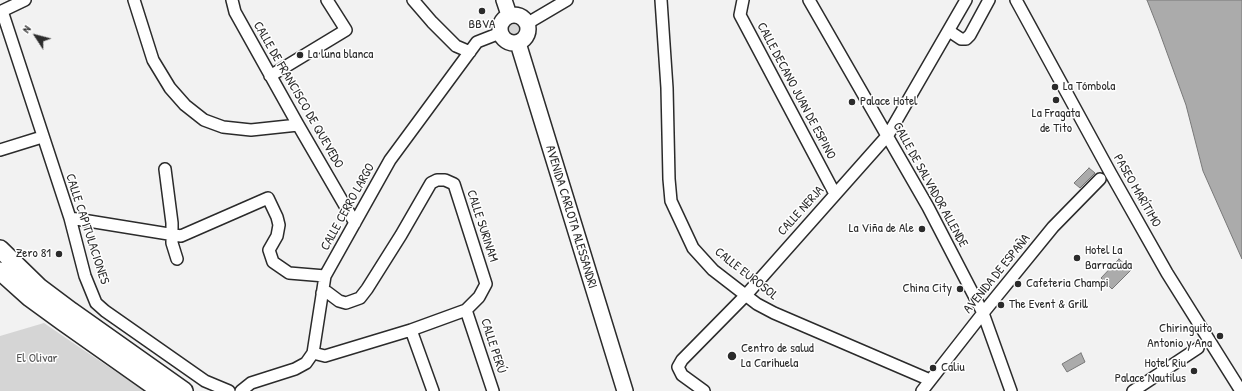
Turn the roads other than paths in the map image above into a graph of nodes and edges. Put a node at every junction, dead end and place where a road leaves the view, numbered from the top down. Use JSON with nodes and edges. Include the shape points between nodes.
{"nodes":[{"id":1,"x":25,"y":0,"type":"edge"},
{"id":2,"x":134,"y":0,"type":"edge"},
{"id":3,"x":232,"y":0,"type":"edge"},
{"id":4,"x":327,"y":0,"type":"edge"},
{"id":5,"x":413,"y":0,"type":"edge"},
{"id":6,"x":504,"y":0,"type":"edge"},
{"id":7,"x":567,"y":0,"type":"edge"},
{"id":8,"x":661,"y":0,"type":"edge"},
{"id":9,"x":743,"y":0,"type":"edge"},
{"id":10,"x":809,"y":0,"type":"edge"},
{"id":11,"x":966,"y":0,"type":"edge"},
{"id":12,"x":989,"y":0,"type":"edge"},
{"id":13,"x":1016,"y":0,"type":"edge"},
{"id":14,"x":1,"y":10,"type":"edge"},
{"id":15,"x":509,"y":15,"type":"junction"},
{"id":16,"x":528,"y":23,"type":"junction"},
{"id":17,"x":949,"y":31,"type":"junction"},
{"id":18,"x":500,"y":33,"type":"junction"},
{"id":19,"x":518,"y":43,"type":"junction"},
{"id":20,"x":470,"y":52,"type":"junction"},
{"id":21,"x":270,"y":76,"type":"junction"},
{"id":22,"x":298,"y":125,"type":"junction"},
{"id":23,"x":888,"y":135,"type":"junction"},
{"id":24,"x":42,"y":137,"type":"junction"},
{"id":25,"x":0,"y":150,"type":"edge"},
{"id":26,"x":165,"y":169,"type":"dead end"},
{"id":27,"x":1100,"y":179,"type":"dead end"},
{"id":28,"x":835,"y":194,"type":"junction"},
{"id":29,"x":70,"y":218,"type":"junction"},
{"id":30,"x":355,"y":222,"type":"junction"},
{"id":31,"x":172,"y":235,"type":"junction"},
{"id":32,"x":0,"y":249,"type":"edge"},
{"id":33,"x":177,"y":259,"type":"dead end"},
{"id":34,"x":0,"y":271,"type":"edge"},
{"id":35,"x":325,"y":276,"type":"junction"},
{"id":36,"x":322,"y":293,"type":"junction"},
{"id":37,"x":746,"y":295,"type":"junction"},
{"id":38,"x":466,"y":310,"type":"junction"},
{"id":39,"x":983,"y":313,"type":"junction"},
{"id":40,"x":411,"y":330,"type":"junction"},
{"id":41,"x":1198,"y":348,"type":"dead end"},
{"id":42,"x":313,"y":353,"type":"junction"},
{"id":43,"x":930,"y":380,"type":"junction"},
{"id":44,"x":161,"y":391,"type":"edge"},
{"id":45,"x":184,"y":391,"type":"edge"},
{"id":46,"x":229,"y":391,"type":"edge"},
{"id":47,"x":241,"y":391,"type":"edge"},
{"id":48,"x":433,"y":391,"type":"edge"},
{"id":49,"x":493,"y":391,"type":"edge"},
{"id":50,"x":624,"y":391,"type":"edge"},
{"id":51,"x":704,"y":391,"type":"edge"},
{"id":52,"x":922,"y":391,"type":"edge"},
{"id":53,"x":1011,"y":391,"type":"edge"},
{"id":54,"x":1133,"y":391,"type":"edge"},
{"id":55,"x":1241,"y":391,"type":"edge"}],
"edges":[{"from":1,"to":14,"type":"street"},
{"from":2,"to":22,"type":"street","via":[[153,60],[170,88],[185,105],[204,120],[223,127],[251,130]]},
{"from":3,"to":21,"type":"street","name":"CALLE DE FRANCISCO DE QUEVEDO","via":[[235,12]]},
{"from":4,"to":21,"type":"street","via":[[346,30]]},
{"from":5,"to":20,"type":"street","via":[[456,46]]},
{"from":6,"to":15,"type":"main road"},
{"from":7,"to":16,"type":"street"},
{"from":8,"to":37,"type":"street","name":"CALLE EUROSOL","via":[[671,201],[693,248],[713,270]]},
{"from":9,"to":28,"type":"street","name":"CALLE DECANO JUAN DE ESPINO","via":[[740,15]]},
{"from":10,"to":23,"type":"street","name":"CALLE DE SALVADOR ALLENDE"},
{"from":11,"to":17,"type":"street","name":"CALLE NERJA"},
{"from":12,"to":17,"type":"street","via":[[966,39]]},
{"from":13,"to":55,"type":"street","name":"PASEO MARÍTIMO","via":[[1167,273]]},
{"from":14,"to":24,"type":"street","name":"CALLE CAPITULACIONES"},
{"from":15,"to":16,"type":"main road","via":[[519,15]]},
{"from":15,"to":18,"type":"main road","via":[[502,22]]},
{"from":16,"to":19,"type":"main road","via":[[528,35]]},
{"from":17,"to":23,"type":"street","name":"CALLE NERJA"},
{"from":18,"to":19,"type":"main road","via":[[508,42]]},
{"from":18,"to":20,"type":"street","name":"CALLE CERRO LARGO","via":[[477,42]]},
{"from":19,"to":50,"type":"main road","name":"AVENIDA CARLOTA ALESSANDRI"},
{"from":20,"to":30,"type":"street","name":"CALLE CERRO LARGO","via":[[390,160]]},
{"from":21,"to":22,"type":"street","name":"CALLE DE FRANCISCO DE QUEVEDO"},
{"from":22,"to":30,"type":"street","name":"CALLE DE FRANCISCO DE QUEVEDO"},
{"from":23,"to":28,"type":"street","name":"CALLE NERJA"},
{"from":23,"to":39,"type":"street","name":"CALLE DE SALVADOR ALLENDE"},
{"from":24,"to":25,"type":"street"},
{"from":24,"to":29,"type":"street","name":"CALLE CAPITULACIONES"},
{"from":26,"to":31,"type":"street"},
{"from":27,"to":39,"type":"street","name":"AVENIDA DE ESPAÑA","via":[[1053,227]]},
{"from":28,"to":37,"type":"street","name":"CALLE NERJA"},
{"from":29,"to":31,"type":"street"},
{"from":29,"to":46,"type":"street","name":"CALLE CAPITULACIONES","via":[[85,276],[96,303],[205,382]]},
{"from":30,"to":35,"type":"street","name":"CALLE CERRO LARGO"},
{"from":31,"to":33,"type":"street"},
{"from":31,"to":35,"type":"street","via":[[181,236],[268,198],[279,226],[269,250],[273,262],[289,273]]},
{"from":32,"to":45,"type":"main road","via":[[39,287]]},
{"from":34,"to":44,"type":"main road","via":[[30,298]]},
{"from":35,"to":36,"type":"street","name":"CALLE CERRO LARGO"},
{"from":36,"to":38,"type":"street","name":"CALLE SURINAM","via":[[327,292],[346,303],[360,298],[402,235],[431,183],[445,180],[454,184],[486,284],[479,297]]},
{"from":36,"to":42,"type":"street","name":"CALLE CERRO LARGO"},
{"from":37,"to":43,"type":"street","name":"CALLE EUROSOL","via":[[774,313]]},
{"from":37,"to":51,"type":"street","name":"CALLE NERJA","via":[[678,367],[682,375]]},
{"from":38,"to":40,"type":"street","name":"CALLE SURINAM"},
{"from":38,"to":49,"type":"street","name":"CALLE PERÚ"},
{"from":39,"to":43,"type":"street","name":"AVENIDA DE ESPAÑA"},
{"from":39,"to":53,"type":"street","name":"CALLE DE SALVADOR ALLENDE"},
{"from":40,"to":42,"type":"street","name":"CALLE SURINAM","via":[[325,356]]},
{"from":40,"to":48,"type":"street"},
{"from":41,"to":54,"type":"street"},
{"from":42,"to":47,"type":"street","via":[[306,363],[295,369],[251,383]]},
{"from":43,"to":52,"type":"street","name":"AVENIDA DE ESPAÑA"}]}
